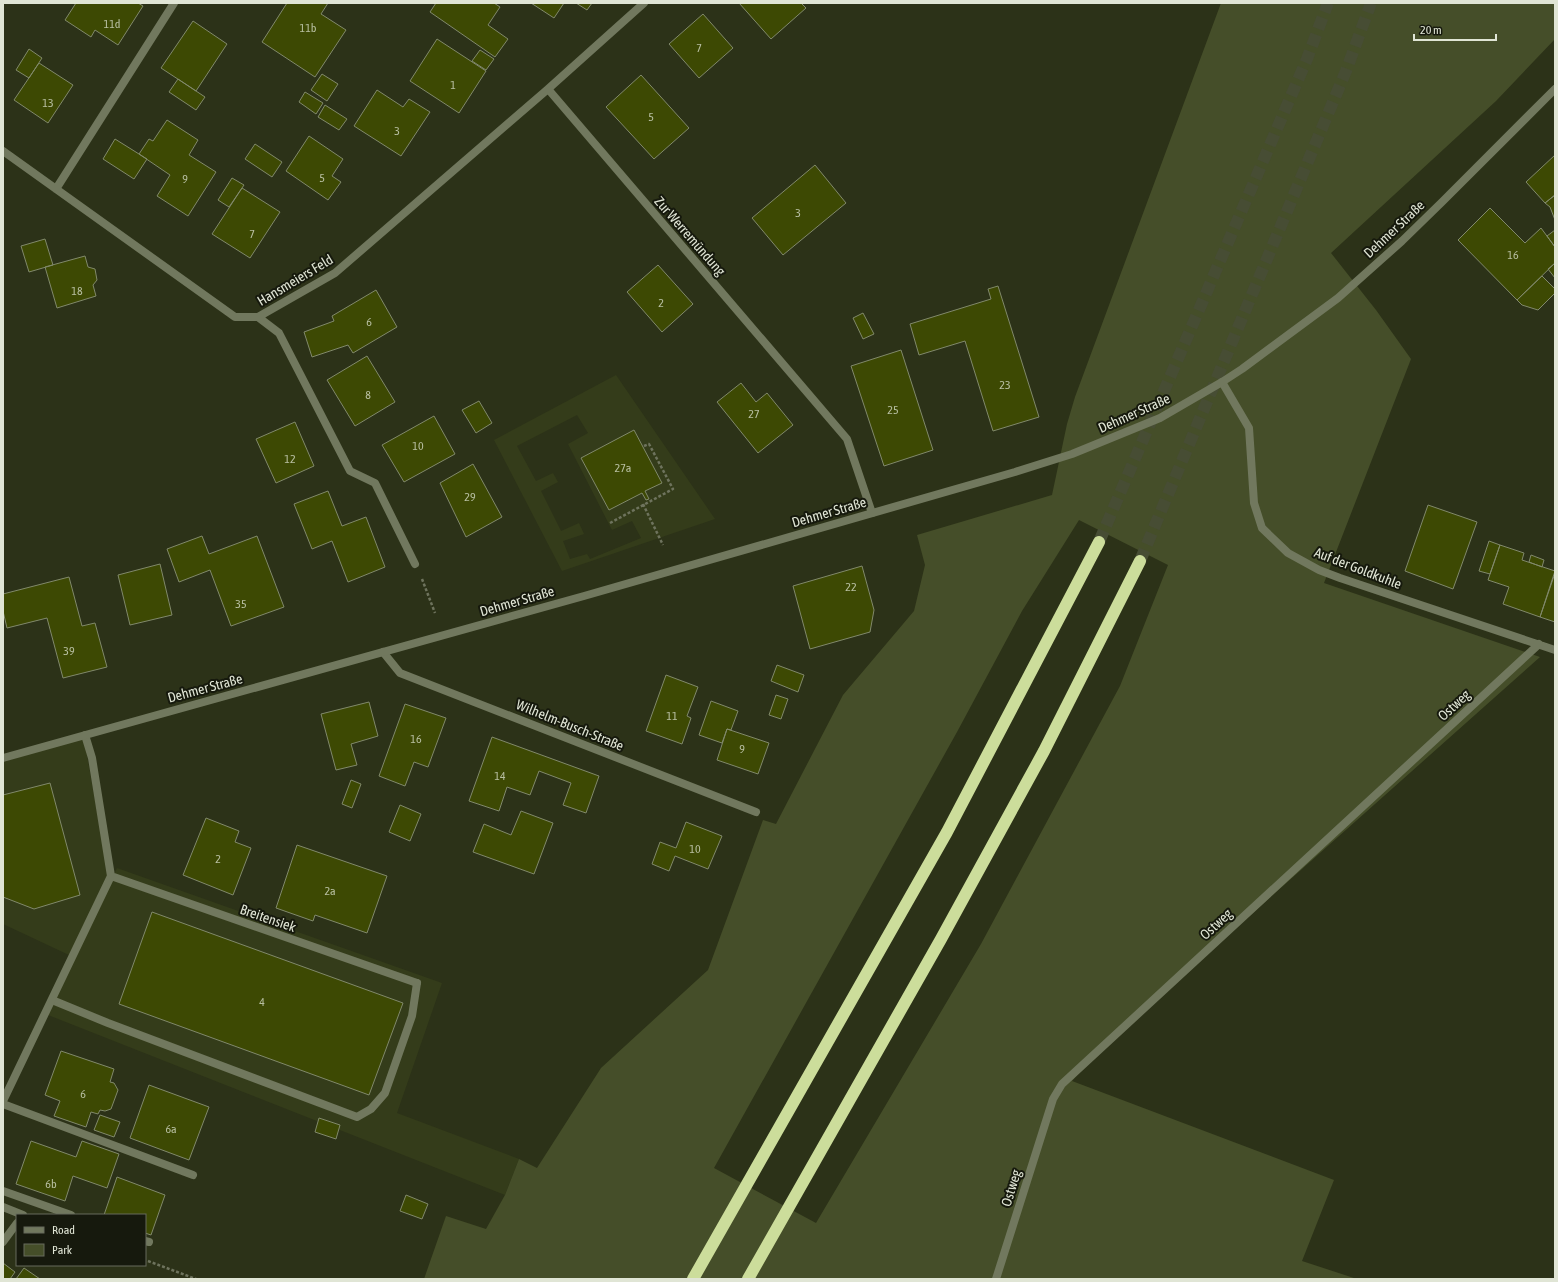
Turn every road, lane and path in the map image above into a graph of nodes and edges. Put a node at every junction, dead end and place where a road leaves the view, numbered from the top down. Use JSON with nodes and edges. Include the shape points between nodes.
{"nodes":[{"id":1,"x":174,"y":3,"type":"edge"},
{"id":2,"x":644,"y":3,"type":"edge"},
{"id":3,"x":548,"y":89,"type":"junction"},
{"id":4,"x":1555,"y":89,"type":"edge"},
{"id":5,"x":3,"y":151,"type":"edge"},
{"id":6,"x":56,"y":189,"type":"junction"},
{"id":7,"x":258,"y":317,"type":"junction"},
{"id":8,"x":1222,"y":382,"type":"junction"},
{"id":9,"x":644,"y":446,"type":"dead end"},
{"id":10,"x":643,"y":504,"type":"junction"},
{"id":11,"x":872,"y":513,"type":"junction"},
{"id":12,"x":610,"y":523,"type":"dead end"},
{"id":13,"x":1099,"y":542,"type":"tunnel mouth"},
{"id":14,"x":663,"y":545,"type":"dead end"},
{"id":15,"x":1140,"y":561,"type":"tunnel mouth"},
{"id":16,"x":415,"y":564,"type":"joint"},
{"id":17,"x":435,"y":613,"type":"dead end"},
{"id":18,"x":1540,"y":644,"type":"junction"},
{"id":19,"x":1555,"y":650,"type":"edge"},
{"id":20,"x":383,"y":652,"type":"junction"},
{"id":21,"x":85,"y":735,"type":"junction"},
{"id":22,"x":3,"y":758,"type":"edge"},
{"id":23,"x":756,"y":812,"type":"dead end"},
{"id":24,"x":111,"y":876,"type":"junction"},
{"id":25,"x":52,"y":1000,"type":"junction"},
{"id":26,"x":3,"y":1103,"type":"edge"},
{"id":27,"x":193,"y":1175,"type":"dead end"},
{"id":28,"x":3,"y":1191,"type":"edge"},
{"id":29,"x":3,"y":1207,"type":"edge"},
{"id":30,"x":20,"y":1214,"type":"edge"},
{"id":31,"x":68,"y":1214,"type":"edge"},
{"id":32,"x":16,"y":1224,"type":"edge"},
{"id":33,"x":3,"y":1242,"type":"edge"},
{"id":34,"x":146,"y":1260,"type":"edge"},
{"id":35,"x":196,"y":1279,"type":"edge"},
{"id":36,"x":693,"y":1279,"type":"edge"},
{"id":37,"x":748,"y":1279,"type":"edge"},
{"id":38,"x":996,"y":1279,"type":"edge"}],
"edges":[{"from":1,"to":6,"type":"street"},
{"from":2,"to":3,"type":"street"},
{"from":3,"to":7,"type":"street","name":"Hansmeiers Feld","via":[[336,273]]},
{"from":3,"to":11,"type":"street","name":"Zur Werremündung","via":[[847,439]]},
{"from":4,"to":8,"type":"street","name":"Dehmer Straße","via":[[1437,207],[1338,298]]},
{"from":5,"to":6,"type":"street","name":"Hansmeiers Feld"},
{"from":6,"to":7,"type":"street","name":"Hansmeiers Feld","via":[[235,317]]},
{"from":7,"to":16,"type":"street","via":[[279,333],[350,471],[374,483]]},
{"from":8,"to":11,"type":"street","name":"Dehmer Straße","via":[[1160,418],[1072,454]]},
{"from":8,"to":18,"type":"street","name":"Auf der Goldkuhle","via":[[1249,428],[1254,503],[1262,528],[1288,553],[1340,578]]},
{"from":9,"to":10,"type":"path","via":[[649,444],[673,489]]},
{"from":10,"to":12,"type":"path"},
{"from":10,"to":14,"type":"path"},
{"from":11,"to":20,"type":"street","name":"Dehmer Straße"},
{"from":13,"to":36,"type":"highway","via":[[947,832]]},
{"from":15,"to":37,"type":"highway","via":[[1044,751],[941,939]]},
{"from":16,"to":17,"type":"path"},
{"from":18,"to":19,"type":"street","name":"Auf der Goldkuhle"},
{"from":18,"to":38,"type":"street","name":"Ostweg","via":[[1062,1084],[1053,1099]]},
{"from":20,"to":21,"type":"street","name":"Dehmer Straße"},
{"from":20,"to":23,"type":"street","name":"Wilhelm-Busch-Straße","via":[[400,673]]},
{"from":21,"to":22,"type":"street","name":"Dehmer Straße"},
{"from":21,"to":24,"type":"street","via":[[92,758]]},
{"from":24,"to":25,"type":"street"},
{"from":24,"to":25,"type":"street","name":"Breitensiek","via":[[417,983],[412,1016],[385,1093],[371,1109],[357,1117]]},
{"from":25,"to":26,"type":"street"},
{"from":26,"to":27,"type":"street"},
{"from":28,"to":31,"type":"street"},
{"from":29,"to":30,"type":"street"},
{"from":32,"to":33,"type":"street"},
{"from":34,"to":35,"type":"path"}]}
